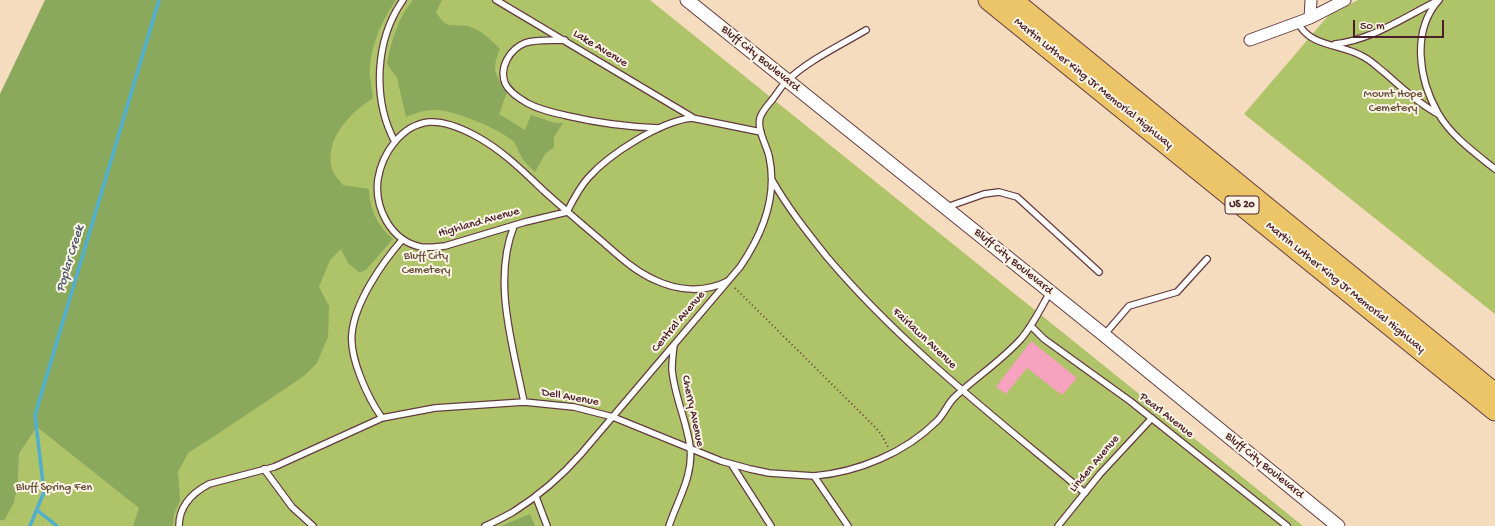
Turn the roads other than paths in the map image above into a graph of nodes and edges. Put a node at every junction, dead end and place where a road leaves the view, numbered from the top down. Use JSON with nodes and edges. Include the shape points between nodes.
{"nodes":[{"id":1,"x":403,"y":0,"type":"edge"},
{"id":2,"x":496,"y":0,"type":"edge"},
{"id":3,"x":687,"y":0,"type":"edge"},
{"id":4,"x":988,"y":0,"type":"edge"},
{"id":5,"x":1013,"y":0,"type":"edge"},
{"id":6,"x":1310,"y":0,"type":"edge"},
{"id":7,"x":1346,"y":0,"type":"edge"},
{"id":8,"x":1438,"y":0,"type":"edge"},
{"id":9,"x":1310,"y":18,"type":"junction"},
{"id":10,"x":1298,"y":22,"type":"junction"},
{"id":11,"x":866,"y":30,"type":"dead end"},
{"id":12,"x":565,"y":40,"type":"junction"},
{"id":13,"x":1250,"y":40,"type":"dead end"},
{"id":14,"x":1333,"y":44,"type":"junction"},
{"id":15,"x":786,"y":81,"type":"junction"},
{"id":16,"x":1438,"y":114,"type":"junction"},
{"id":17,"x":692,"y":118,"type":"junction"},
{"id":18,"x":659,"y":128,"type":"junction"},
{"id":19,"x":761,"y":132,"type":"junction"},
{"id":20,"x":395,"y":142,"type":"junction"},
{"id":21,"x":1495,"y":169,"type":"edge"},
{"id":22,"x":772,"y":180,"type":"junction"},
{"id":23,"x":945,"y":208,"type":"junction"},
{"id":24,"x":567,"y":212,"type":"junction"},
{"id":25,"x":514,"y":226,"type":"junction"},
{"id":26,"x":402,"y":240,"type":"junction"},
{"id":27,"x":1206,"y":259,"type":"dead end"},
{"id":28,"x":1099,"y":272,"type":"dead end"},
{"id":29,"x":728,"y":281,"type":"junction"},
{"id":30,"x":1050,"y":292,"type":"junction"},
{"id":31,"x":1031,"y":326,"type":"junction"},
{"id":32,"x":1104,"y":335,"type":"junction"},
{"id":33,"x":674,"y":345,"type":"junction"},
{"id":34,"x":963,"y":390,"type":"junction"},
{"id":35,"x":1495,"y":393,"type":"edge"},
{"id":36,"x":524,"y":402,"type":"junction"},
{"id":37,"x":1495,"y":411,"type":"edge"},
{"id":38,"x":613,"y":417,"type":"junction"},
{"id":39,"x":382,"y":418,"type":"junction"},
{"id":40,"x":1152,"y":418,"type":"junction"},
{"id":41,"x":691,"y":448,"type":"junction"},
{"id":42,"x":732,"y":465,"type":"junction"},
{"id":43,"x":264,"y":470,"type":"junction"},
{"id":44,"x":814,"y":476,"type":"junction"},
{"id":45,"x":1085,"y":492,"type":"junction"},
{"id":46,"x":536,"y":497,"type":"junction"},
{"id":47,"x":179,"y":526,"type":"edge"},
{"id":48,"x":313,"y":526,"type":"edge"},
{"id":49,"x":485,"y":526,"type":"edge"},
{"id":50,"x":547,"y":526,"type":"edge"},
{"id":51,"x":669,"y":526,"type":"edge"},
{"id":52,"x":771,"y":526,"type":"edge"},
{"id":53,"x":848,"y":526,"type":"edge"},
{"id":54,"x":1058,"y":526,"type":"edge"},
{"id":55,"x":1287,"y":526,"type":"edge"},
{"id":56,"x":1338,"y":526,"type":"edge"}],
"edges":[{"from":1,"to":20,"type":"lane","via":[[388,27],[381,62],[383,108],[386,123]]},
{"from":2,"to":12,"type":"lane","name":"Lake Avenue"},
{"from":3,"to":15,"type":"street","name":"Bluff City Boulevard"},
{"from":4,"to":37,"type":"highway","name":"Martin Luther King Jr Memorial Highway","number":"US 20"},
{"from":5,"to":35,"type":"highway","name":"Martin Luther King Jr Memorial Highway","number":"US 20"},
{"from":6,"to":9,"type":"street"},
{"from":7,"to":9,"type":"street"},
{"from":8,"to":14,"type":"lane","via":[[1358,40]]},
{"from":8,"to":16,"type":"lane","via":[[1427,20],[1421,42],[1421,55],[1424,77]]},
{"from":9,"to":10,"type":"street"},
{"from":10,"to":13,"type":"street"},
{"from":10,"to":14,"type":"lane","via":[[1308,36],[1320,42]]},
{"from":11,"to":15,"type":"lane","name":"Central Avenue","via":[[808,64]]},
{"from":12,"to":17,"type":"lane","name":"Lake Avenue"},
{"from":12,"to":18,"type":"lane","via":[[532,41],[518,47],[504,66],[504,75],[510,90],[528,103],[557,113],[590,121]]},
{"from":14,"to":16,"type":"lane","via":[[1368,59],[1422,105]]},
{"from":15,"to":19,"type":"lane","name":"Central Avenue","via":[[762,114],[759,124]]},
{"from":15,"to":23,"type":"street","name":"Bluff City Boulevard"},
{"from":16,"to":21,"type":"lane","via":[[1458,137]]},
{"from":17,"to":18,"type":"lane","via":[[681,119]]},
{"from":17,"to":19,"type":"lane"},
{"from":18,"to":24,"type":"lane","via":[[618,152],[588,178]]},
{"from":19,"to":22,"type":"lane","name":"Central Avenue","via":[[769,157]]},
{"from":20,"to":24,"type":"lane","name":"Highland Avenue","via":[[410,129],[428,122],[451,125],[504,155]]},
{"from":20,"to":26,"type":"lane","name":"Highland Avenue","via":[[380,169],[378,191],[387,223]]},
{"from":22,"to":29,"type":"lane","name":"Central Avenue","via":[[768,210],[756,241]]},
{"from":22,"to":34,"type":"lane","name":"Fairlawn Avenue","via":[[796,218],[845,278],[892,326]]},
{"from":23,"to":28,"type":"lane","via":[[984,194],[999,192],[1017,197]]},
{"from":23,"to":30,"type":"street","name":"Bluff City Boulevard"},
{"from":24,"to":25,"type":"lane","name":"Highland Avenue"},
{"from":24,"to":29,"type":"lane","name":"Highland Avenue","via":[[624,260],[655,280],[692,289],[718,286]]},
{"from":25,"to":26,"type":"lane","name":"Highland Avenue","via":[[439,246],[422,247]]},
{"from":25,"to":36,"type":"lane","via":[[507,249],[503,281]]},
{"from":26,"to":39,"type":"lane","via":[[372,281],[357,314],[352,333],[361,379]]},
{"from":27,"to":32,"type":"lane","via":[[1177,292],[1129,306]]},
{"from":29,"to":33,"type":"lane","name":"Central Avenue"},
{"from":30,"to":31,"type":"lane","name":"Dell Avenue"},
{"from":30,"to":32,"type":"street","name":"Bluff City Boulevard"},
{"from":31,"to":34,"type":"lane","name":"Dell Avenue","via":[[1010,351]]},
{"from":31,"to":40,"type":"lane","name":"Pearl Avenue","via":[[1052,345]]},
{"from":32,"to":56,"type":"street","name":"Bluff City Boulevard"},
{"from":33,"to":38,"type":"lane","name":"Central Avenue"},
{"from":33,"to":41,"type":"lane","name":"Cherry Avenue","via":[[672,369]]},
{"from":34,"to":44,"type":"lane","name":"Dell Avenue","via":[[952,400],[938,420],[913,442],[891,454],[859,466]]},
{"from":34,"to":45,"type":"lane","name":"Fairlawn Avenue"},
{"from":36,"to":38,"type":"lane","name":"Dell Avenue","via":[[574,407]]},
{"from":36,"to":39,"type":"lane","name":"Dell Avenue","via":[[435,408]]},
{"from":38,"to":41,"type":"lane","name":"Dell Avenue"},
{"from":38,"to":46,"type":"lane","name":"Central Avenue","via":[[568,469]]},
{"from":39,"to":43,"type":"lane","name":"Dell Avenue"},
{"from":40,"to":45,"type":"lane","name":"Linden Avenue"},
{"from":40,"to":55,"type":"lane","name":"Pearl Avenue"},
{"from":41,"to":42,"type":"lane","name":"Dell Avenue"},
{"from":41,"to":51,"type":"lane","name":"Cherry Avenue","via":[[686,481]]},
{"from":42,"to":44,"type":"lane","name":"Dell Avenue","via":[[769,473]]},
{"from":42,"to":52,"type":"lane"},
{"from":43,"to":47,"type":"lane","via":[[222,480],[200,489],[182,509]]},
{"from":43,"to":48,"type":"lane","via":[[292,507]]},
{"from":44,"to":53,"type":"lane"},
{"from":45,"to":54,"type":"lane","name":"Linden Avenue"},
{"from":46,"to":49,"type":"lane","name":"Central Avenue"},
{"from":46,"to":50,"type":"lane"}]}
